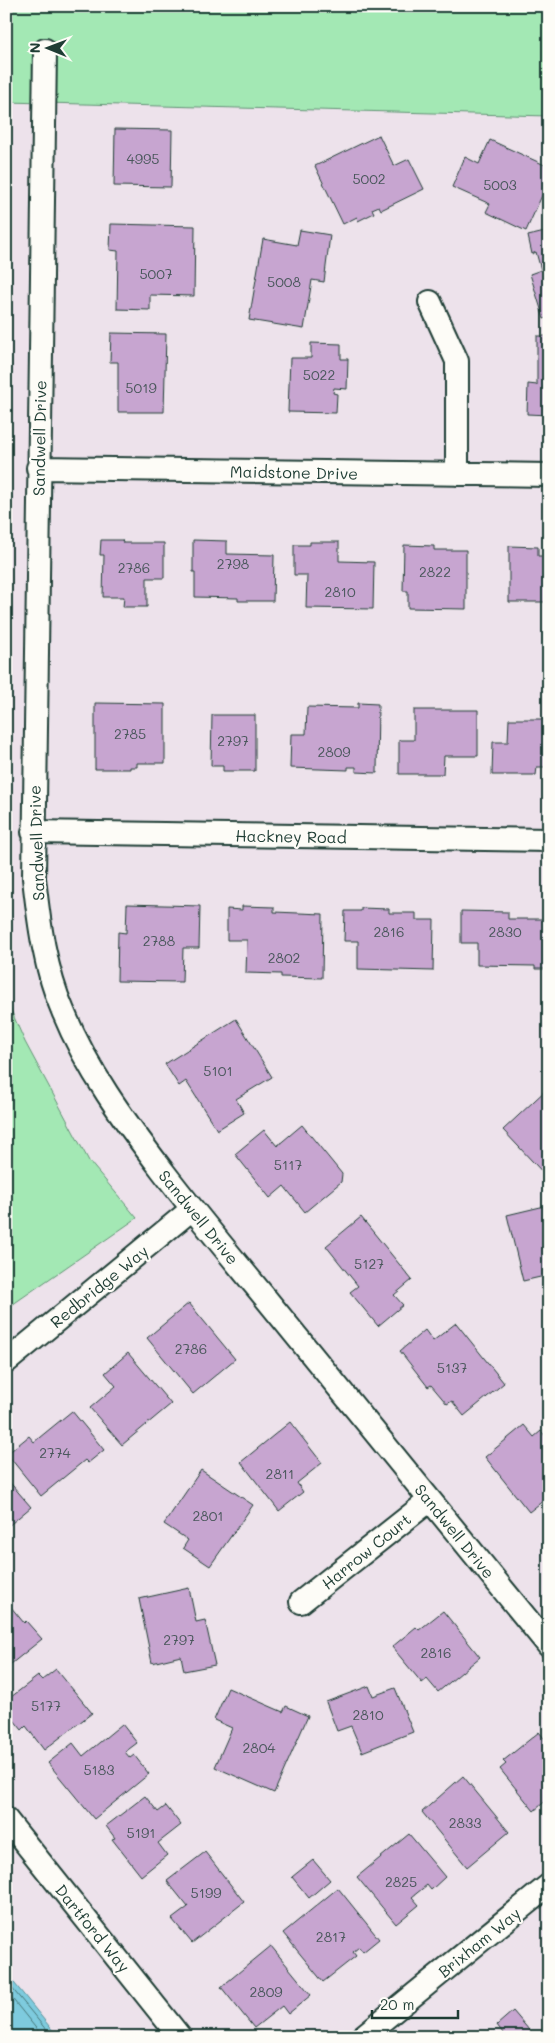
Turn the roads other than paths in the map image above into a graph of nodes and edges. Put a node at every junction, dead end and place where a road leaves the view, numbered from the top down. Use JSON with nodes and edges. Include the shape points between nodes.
{"nodes":[{"id":1,"x":45,"y":50,"type":"dead end"},
{"id":2,"x":430,"y":302,"type":"dead end"},
{"id":3,"x":38,"y":468,"type":"junction"},
{"id":4,"x":457,"y":474,"type":"junction"},
{"id":5,"x":549,"y":475,"type":"edge"},
{"id":6,"x":33,"y":832,"type":"junction"},
{"id":7,"x":549,"y":840,"type":"edge"},
{"id":8,"x":192,"y":1209,"type":"junction"},
{"id":9,"x":6,"y":1362,"type":"edge"},
{"id":10,"x":430,"y":1500,"type":"junction"},
{"id":11,"x":301,"y":1602,"type":"dead end"},
{"id":12,"x":549,"y":1646,"type":"edge"},
{"id":13,"x":6,"y":1819,"type":"edge"},
{"id":14,"x":549,"y":1885,"type":"edge"},
{"id":15,"x":180,"y":2037,"type":"edge"},
{"id":16,"x":362,"y":2037,"type":"edge"}],
"edges":[{"from":1,"to":3,"type":"street","name":"Sandwell Drive"},
{"from":2,"to":4,"type":"street","via":[[457,361]]},
{"from":3,"to":4,"type":"street","name":"Maidstone Drive"},
{"from":3,"to":6,"type":"street","name":"Sandwell Drive"},
{"from":4,"to":5,"type":"street","name":"Maidstone Drive"},
{"from":6,"to":7,"type":"street","name":"Hackney Road"},
{"from":6,"to":8,"type":"street","name":"Sandwell Drive","via":[[39,922],[62,1010],[102,1088]]},
{"from":8,"to":9,"type":"street","name":"Redbridge Way"},
{"from":8,"to":10,"type":"street","name":"Sandwell Drive"},
{"from":10,"to":11,"type":"street","name":"Harrow Court"},
{"from":10,"to":12,"type":"street","name":"Sandwell Drive"},
{"from":13,"to":15,"type":"street","name":"Dartford Way"},
{"from":14,"to":16,"type":"street","name":"Brixham Way"}]}
